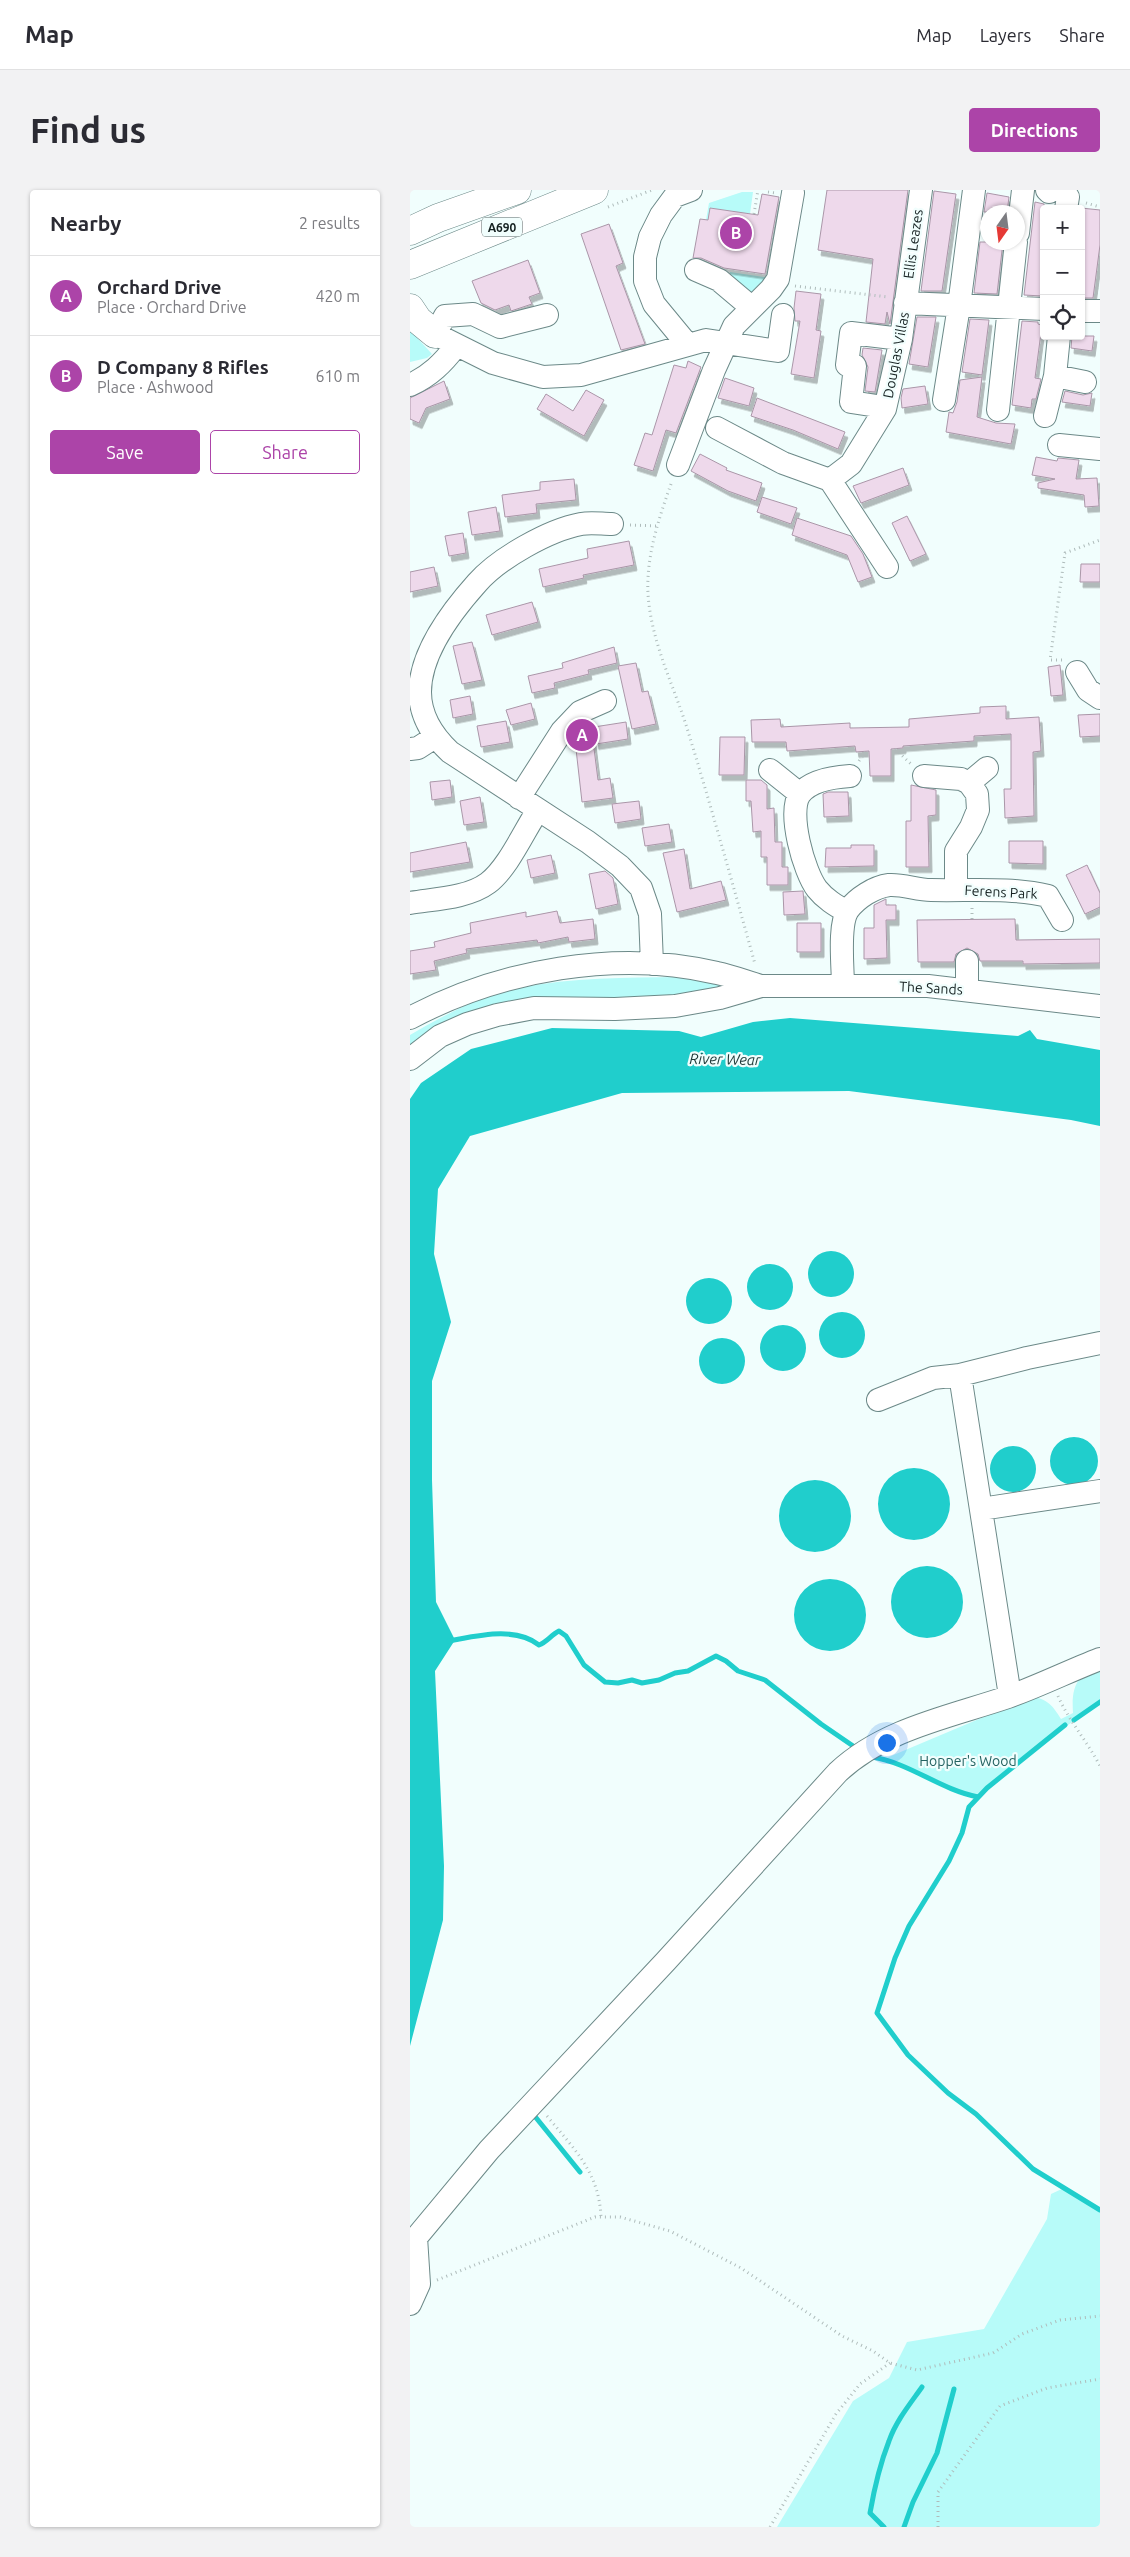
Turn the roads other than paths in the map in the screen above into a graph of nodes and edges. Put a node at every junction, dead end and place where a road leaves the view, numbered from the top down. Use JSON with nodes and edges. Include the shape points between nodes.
{"nodes":[{"id":1,"x":517,"y":190,"type":"edge"},
{"id":2,"x":594,"y":190,"type":"edge"},
{"id":3,"x":691,"y":190,"type":"edge"},
{"id":4,"x":921,"y":190,"type":"edge"},
{"id":5,"x":974,"y":190,"type":"edge"},
{"id":6,"x":1023,"y":190,"type":"edge"},
{"id":7,"x":793,"y":193,"type":"dead end"},
{"id":8,"x":1021,"y":205,"type":"edge"},
{"id":9,"x":410,"y":217,"type":"edge"},
{"id":10,"x":438,"y":218,"type":"junction"},
{"id":11,"x":410,"y":231,"type":"edge"},
{"id":12,"x":1015,"y":250,"type":"edge"},
{"id":13,"x":410,"y":265,"type":"edge"},
{"id":14,"x":696,"y":270,"type":"dead end"},
{"id":15,"x":906,"y":301,"type":"junction"},
{"id":16,"x":959,"y":306,"type":"junction"},
{"id":17,"x":751,"y":307,"type":"junction"},
{"id":18,"x":410,"y":308,"type":"edge"},
{"id":19,"x":1008,"y":308,"type":"junction"},
{"id":20,"x":1040,"y":309,"type":"edge"},
{"id":21,"x":783,"y":314,"type":"dead end"},
{"id":22,"x":547,"y":315,"type":"dead end"},
{"id":23,"x":901,"y":339,"type":"junction"},
{"id":24,"x":446,"y":340,"type":"junction"},
{"id":25,"x":1059,"y":340,"type":"edge"},
{"id":26,"x":688,"y":344,"type":"junction"},
{"id":27,"x":734,"y":344,"type":"junction"},
{"id":28,"x":1055,"y":376,"type":"junction"},
{"id":29,"x":1085,"y":382,"type":"dead end"},
{"id":30,"x":410,"y":385,"type":"edge"},
{"id":31,"x":944,"y":400,"type":"dead end"},
{"id":32,"x":877,"y":406,"type":"dead end"},
{"id":33,"x":998,"y":410,"type":"dead end"},
{"id":34,"x":1045,"y":416,"type":"dead end"},
{"id":35,"x":717,"y":428,"type":"dead end"},
{"id":36,"x":1059,"y":445,"type":"dead end"},
{"id":37,"x":1098,"y":448,"type":"edge"},
{"id":38,"x":675,"y":474,"type":"road end"},
{"id":39,"x":830,"y":480,"type":"junction"},
{"id":40,"x":612,"y":524,"type":"road end"},
{"id":41,"x":887,"y":567,"type":"dead end"},
{"id":42,"x":1078,"y":672,"type":"road end"},
{"id":43,"x":1100,"y":698,"type":"edge"},
{"id":44,"x":605,"y":702,"type":"dead end"},
{"id":45,"x":435,"y":737,"type":"junction"},
{"id":46,"x":410,"y":749,"type":"edge"},
{"id":47,"x":986,"y":768,"type":"dead end"},
{"id":48,"x":770,"y":770,"type":"dead end"},
{"id":49,"x":850,"y":776,"type":"dead end"},
{"id":50,"x":924,"y":776,"type":"dead end"},
{"id":51,"x":969,"y":782,"type":"junction"},
{"id":52,"x":800,"y":794,"type":"junction"},
{"id":53,"x":519,"y":798,"type":"junction"},
{"id":54,"x":538,"y":810,"type":"junction"},
{"id":55,"x":956,"y":890,"type":"junction"},
{"id":56,"x":410,"y":904,"type":"edge"},
{"id":57,"x":846,"y":912,"type":"junction"},
{"id":58,"x":1062,"y":920,"type":"dead end"},
{"id":59,"x":967,"y":962,"type":"dead end"},
{"id":60,"x":652,"y":964,"type":"junction"},
{"id":61,"x":761,"y":986,"type":"junction"},
{"id":62,"x":843,"y":986,"type":"junction"},
{"id":63,"x":967,"y":989,"type":"junction"},
{"id":64,"x":1100,"y":1006,"type":"edge"},
{"id":65,"x":410,"y":1018,"type":"edge"},
{"id":66,"x":410,"y":1059,"type":"edge"},
{"id":67,"x":1100,"y":1343,"type":"edge"},
{"id":68,"x":960,"y":1375,"type":"junction"},
{"id":69,"x":878,"y":1400,"type":"dead end"},
{"id":70,"x":1100,"y":1491,"type":"edge"},
{"id":71,"x":982,"y":1509,"type":"junction"},
{"id":72,"x":1100,"y":1659,"type":"edge"},
{"id":73,"x":1010,"y":1696,"type":"junction"},
{"id":74,"x":413,"y":2241,"type":"edge"},
{"id":75,"x":415,"y":2294,"type":"edge"}],
"edges":[{"from":1,"to":10,"type":"highway","number":"A690"},
{"from":2,"to":13,"type":"highway","number":"A690"},
{"from":3,"to":26,"type":"street","via":[[675,196],[661,215],[650,238],[645,281],[654,304]]},
{"from":4,"to":15,"type":"street","name":"Ellis Leazes"},
{"from":5,"to":16,"type":"street"},
{"from":6,"to":8,"type":"street"},
{"from":7,"to":17,"type":"street","via":[[778,279]]},
{"from":9,"to":10,"type":"highway"},
{"from":10,"to":11,"type":"highway","number":"A690"},
{"from":12,"to":19,"type":"street"},
{"from":14,"to":17,"type":"street","via":[[719,280]]},
{"from":15,"to":16,"type":"street"},
{"from":15,"to":23,"type":"street","name":"Douglas Villas"},
{"from":16,"to":19,"type":"street"},
{"from":16,"to":31,"type":"street"},
{"from":17,"to":27,"type":"street","via":[[734,326]]},
{"from":18,"to":24,"type":"highway","via":[[418,320]]},
{"from":19,"to":20,"type":"street"},
{"from":19,"to":33,"type":"street"},
{"from":21,"to":27,"type":"street","via":[[778,351]]},
{"from":22,"to":24,"type":"street","via":[[500,327],[473,314],[446,316]]},
{"from":23,"to":32,"type":"street","via":[[851,333],[847,365],[855,366],[851,402]]},
{"from":23,"to":39,"type":"street","name":"Douglas Villas","via":[[885,409],[851,464]]},
{"from":24,"to":26,"type":"street","via":[[493,363],[543,377],[581,375]]},
{"from":24,"to":30,"type":"street","via":[[444,362]]},
{"from":25,"to":28,"type":"street"},
{"from":26,"to":27,"type":"street","via":[[706,340]]},
{"from":27,"to":38,"type":"street"},
{"from":28,"to":29,"type":"street"},
{"from":28,"to":34,"type":"street"},
{"from":35,"to":39,"type":"street","via":[[783,463]]},
{"from":36,"to":37,"type":"street"},
{"from":39,"to":41,"type":"street"},
{"from":40,"to":45,"type":"street","via":[[582,523],[548,535],[513,554],[478,582],[435,642],[424,666],[420,693],[424,717]]},
{"from":42,"to":43,"type":"street","via":[[1088,690]]},
{"from":44,"to":53,"type":"street","via":[[580,712],[562,731]]},
{"from":45,"to":46,"type":"street","via":[[418,748]]},
{"from":45,"to":53,"type":"street","via":[[450,752]]},
{"from":47,"to":51,"type":"street"},
{"from":48,"to":52,"type":"street"},
{"from":49,"to":52,"type":"street","via":[[813,783]]},
{"from":50,"to":51,"type":"street","via":[[947,776]]},
{"from":51,"to":55,"type":"street","name":"Ferens Park","via":[[977,794],[978,810],[956,851]]},
{"from":52,"to":57,"type":"street","via":[[795,809],[797,834],[808,872],[826,899]]},
{"from":53,"to":54,"type":"street"},
{"from":54,"to":56,"type":"street","via":[[503,866],[488,883],[464,894]]},
{"from":54,"to":60,"type":"street","via":[[620,866],[641,888],[650,914]]},
{"from":55,"to":57,"type":"street","name":"Ferens Park","via":[[889,885],[871,890]]},
{"from":55,"to":58,"type":"street","name":"Ferens Park","via":[[1031,892],[1048,896]]},
{"from":57,"to":62,"type":"street"},
{"from":59,"to":63,"type":"street"},
{"from":60,"to":61,"type":"street","via":[[717,972]]},
{"from":60,"to":65,"type":"street","via":[[592,965],[517,976],[473,988]]},
{"from":61,"to":62,"type":"street","name":"The Sands"},
{"from":61,"to":66,"type":"street","via":[[675,1006],[534,1008],[497,1015],[440,1036]]},
{"from":62,"to":63,"type":"street","name":"The Sands"},
{"from":63,"to":64,"type":"street","name":"The Sands"},
{"from":67,"to":68,"type":"street"},
{"from":68,"to":69,"type":"street","via":[[933,1378]]},
{"from":68,"to":71,"type":"street"},
{"from":70,"to":71,"type":"street"},
{"from":71,"to":73,"type":"street"},
{"from":72,"to":73,"type":"street"},
{"from":73,"to":74,"type":"street","via":[[891,1736],[855,1756],[489,2150]]},
{"from":74,"to":75,"type":"street"}]}
